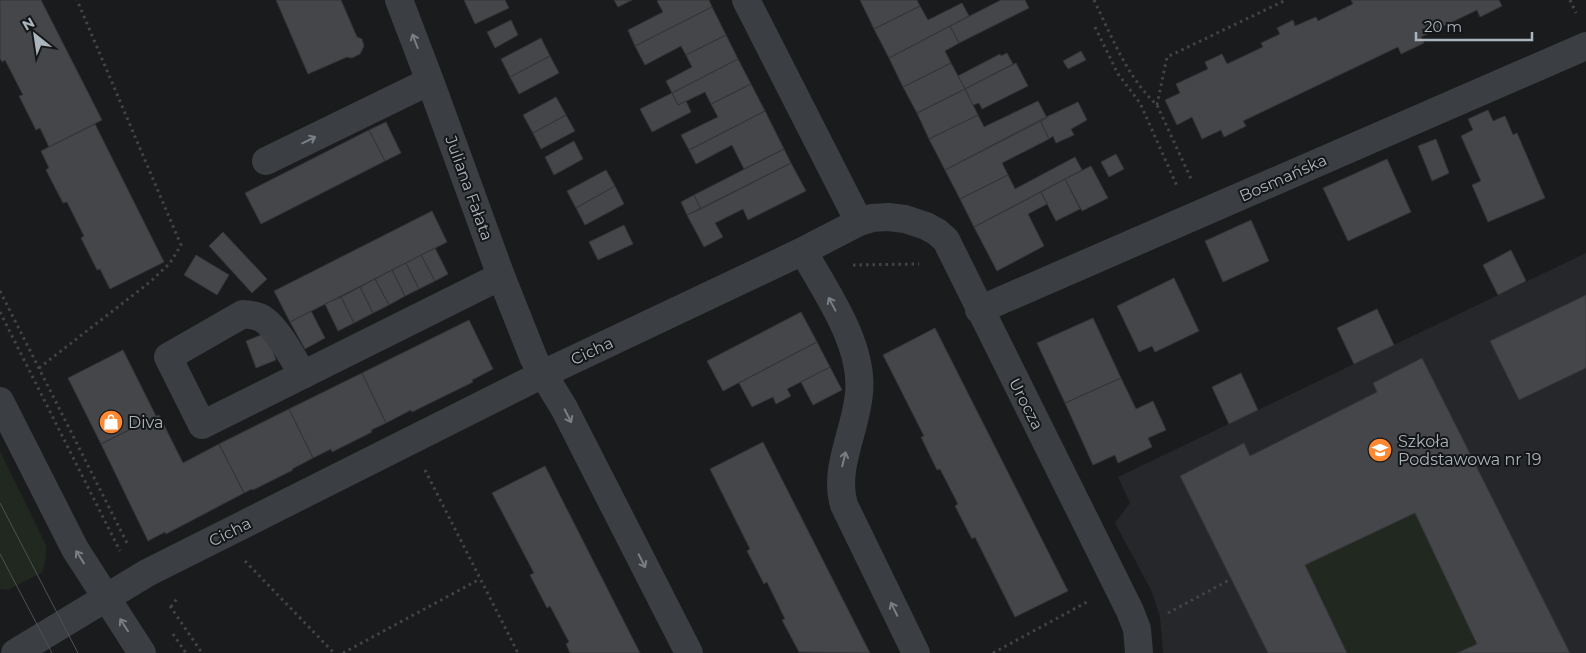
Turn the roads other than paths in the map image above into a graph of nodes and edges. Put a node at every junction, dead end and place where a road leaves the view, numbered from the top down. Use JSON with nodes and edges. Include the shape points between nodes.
{"nodes":[{"id":1,"x":399,"y":0,"type":"edge"},
{"id":2,"x":746,"y":0,"type":"edge"},
{"id":3,"x":1586,"y":46,"type":"edge"},
{"id":4,"x":430,"y":81,"type":"junction"},
{"id":5,"x":266,"y":161,"type":"dead end"},
{"id":6,"x":859,"y":222,"type":"junction"},
{"id":7,"x":809,"y":262,"type":"junction"},
{"id":8,"x":501,"y":276,"type":"junction"},
{"id":9,"x":980,"y":310,"type":"junction"},
{"id":10,"x":543,"y":374,"type":"junction"},
{"id":11,"x":303,"y":375,"type":"junction"},
{"id":12,"x":0,"y":401,"type":"edge"},
{"id":13,"x":106,"y":598,"type":"junction"},
{"id":14,"x":1138,"y":641,"type":"edge"},
{"id":15,"x":0,"y":648,"type":"edge"},
{"id":16,"x":2,"y":653,"type":"edge"},
{"id":17,"x":15,"y":653,"type":"edge"},
{"id":18,"x":142,"y":653,"type":"edge"},
{"id":19,"x":689,"y":653,"type":"edge"},
{"id":20,"x":916,"y":653,"type":"edge"}],
"edges":[{"from":4,"to":1,"type":"street","name":"Juliana Fałata","one_way":true},
{"from":2,"to":6,"type":"street"},
{"from":3,"to":9,"type":"street","name":"Bosmańska"},
{"from":5,"to":4,"type":"street","one_way":true},
{"from":4,"to":8,"type":"street","name":"Juliana Fałata"},
{"from":6,"to":7,"type":"street","name":"Cicha"},
{"from":6,"to":9,"type":"street","name":"Urocza","via":[[872,218],[905,219],[937,232],[946,240]]},
{"from":7,"to":10,"type":"street","name":"Cicha"},
{"from":20,"to":7,"type":"street","one_way":true,"via":[[842,498],[840,475],[856,416],[859,372],[850,337]]},
{"from":8,"to":10,"type":"street","name":"Juliana Fałata"},
{"from":8,"to":11,"type":"street"},
{"from":9,"to":14,"type":"street","name":"Urocza","via":[[1130,611]]},
{"from":10,"to":13,"type":"street","name":"Cicha","via":[[141,577]]},
{"from":10,"to":19,"type":"street","name":"Juliana Fałata","one_way":true,"via":[[564,408]]},
{"from":11,"to":11,"type":"street","via":[[273,329],[263,319],[252,315],[244,314],[168,357],[202,425]]},
{"from":13,"to":12,"type":"street","one_way":true,"via":[[75,549]]},
{"from":13,"to":17,"type":"street","name":"Cicha"},
{"from":18,"to":13,"type":"street","one_way":true},
{"from":15,"to":16,"type":"street"}]}
